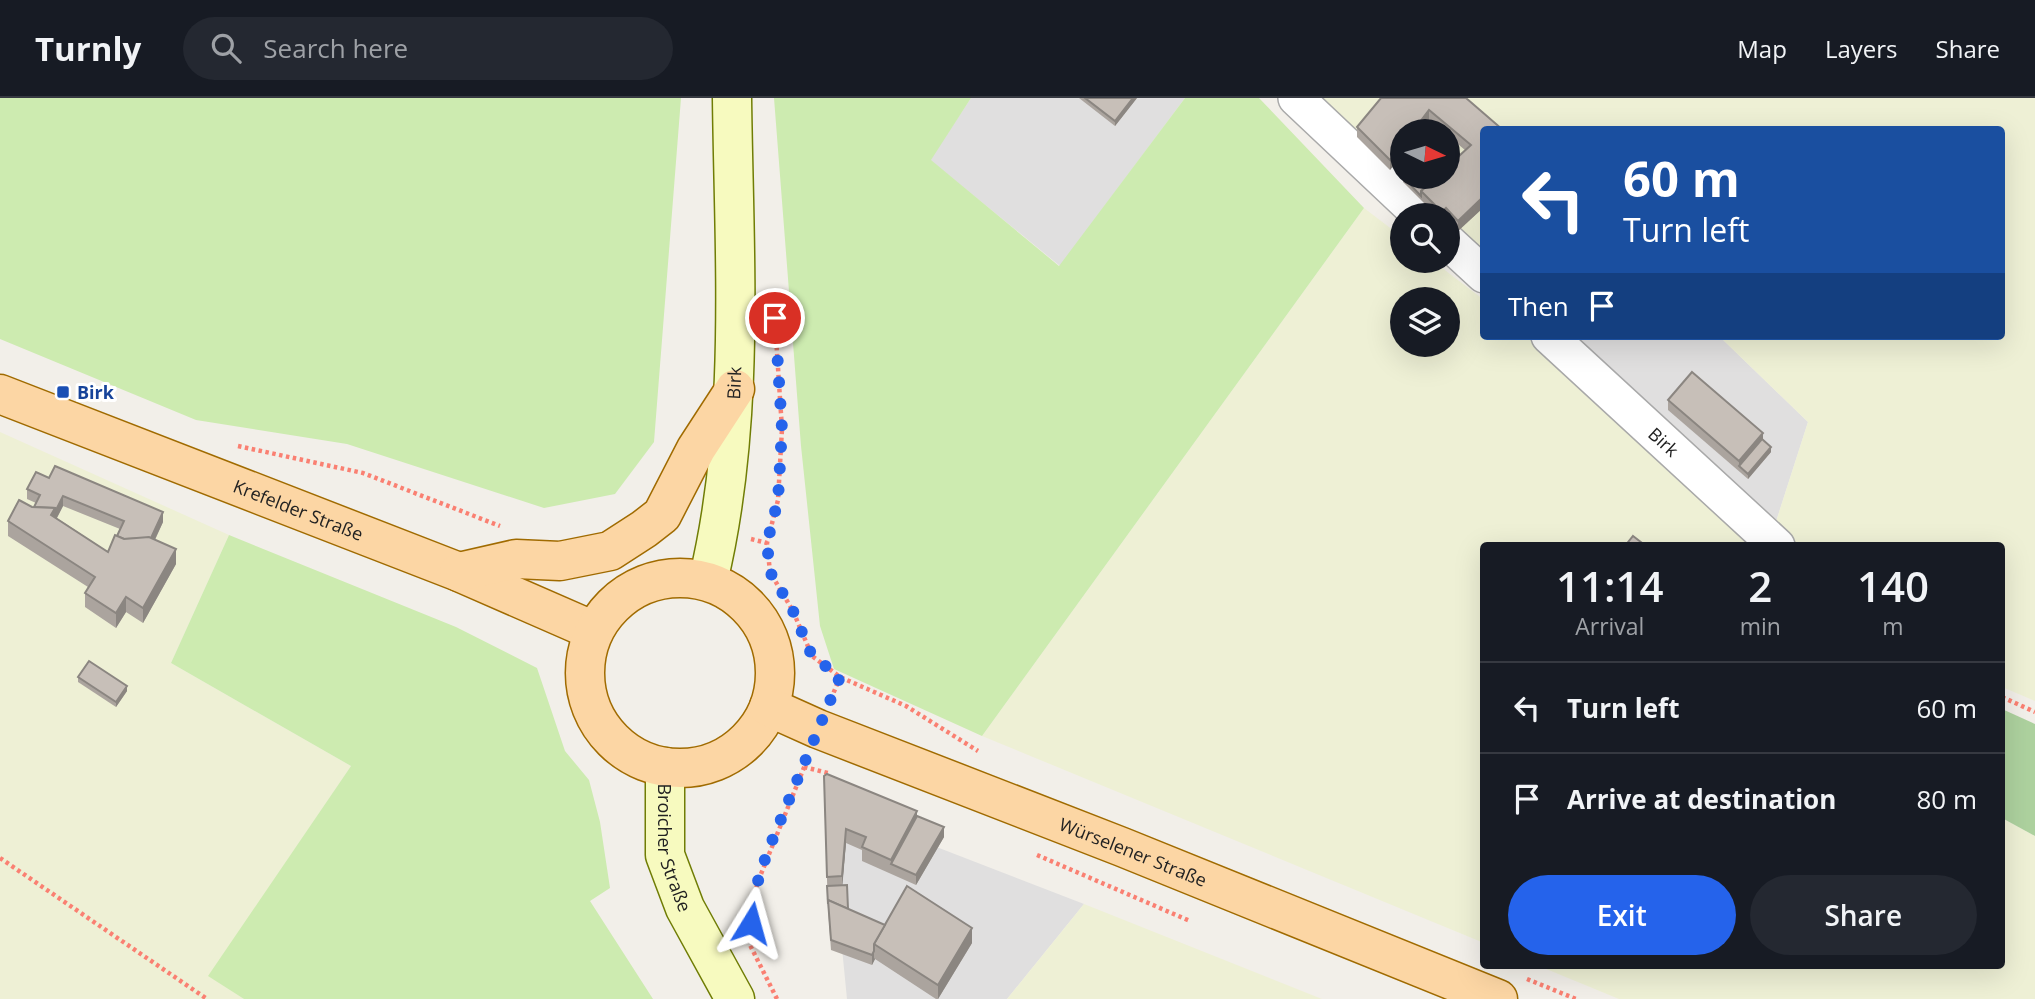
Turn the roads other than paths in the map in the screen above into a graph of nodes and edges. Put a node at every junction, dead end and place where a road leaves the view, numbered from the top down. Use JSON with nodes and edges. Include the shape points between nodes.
{"nodes":[{"id":1,"x":732,"y":98,"type":"edge"},
{"id":2,"x":1296,"y":98,"type":"edge"},
{"id":3,"x":1407,"y":203,"type":"edge"},
{"id":4,"x":1460,"y":253,"type":"edge"},
{"id":5,"x":1480,"y":271,"type":"edge"},
{"id":6,"x":1553,"y":340,"type":"edge"},
{"id":7,"x":735,"y":389,"type":"junction"},
{"id":8,"x":0,"y":394,"type":"edge"},
{"id":9,"x":1773,"y":542,"type":"edge"},
{"id":10,"x":459,"y":572,"type":"junction"},
{"id":11,"x":708,"y":581,"type":"junction"},
{"id":12,"x":594,"y":631,"type":"junction"},
{"id":13,"x":769,"y":707,"type":"junction"},
{"id":14,"x":665,"y":767,"type":"junction"},
{"id":15,"x":1507,"y":987,"type":"edge"},
{"id":16,"x":735,"y":999,"type":"edge"}],
"edges":[{"from":1,"to":7,"type":"main road","name":"Birk"},
{"from":2,"to":3,"type":"street"},
{"from":4,"to":5,"type":"street"},
{"from":6,"to":9,"type":"street","name":"Birk"},
{"from":7,"to":10,"type":"main road","via":[[696,449],[662,515],[644,529],[610,551],[560,561],[516,559]]},
{"from":7,"to":11,"type":"main road","name":"Birk","via":[[730,462]]},
{"from":8,"to":10,"type":"main road","name":"Krefelder Straße"},
{"from":10,"to":12,"type":"main road","name":"Krefelder Straße"},
{"from":11,"to":12,"type":"main road","via":[[682,577],[655,580],[630,591],[609,608]]},
{"from":11,"to":13,"type":"main road","via":[[736,595],[758,617],[771,645],[775,676]]},
{"from":12,"to":14,"type":"main road","via":[[585,659],[586,689],[595,717],[613,741],[637,758]]},
{"from":13,"to":14,"type":"main road","via":[[739,748],[704,764]]},
{"from":13,"to":15,"type":"main road","name":"Würselener Straße","via":[[1122,846]]},
{"from":14,"to":16,"type":"main road","name":"Broicher Straße","via":[[665,855],[685,908]]}]}
